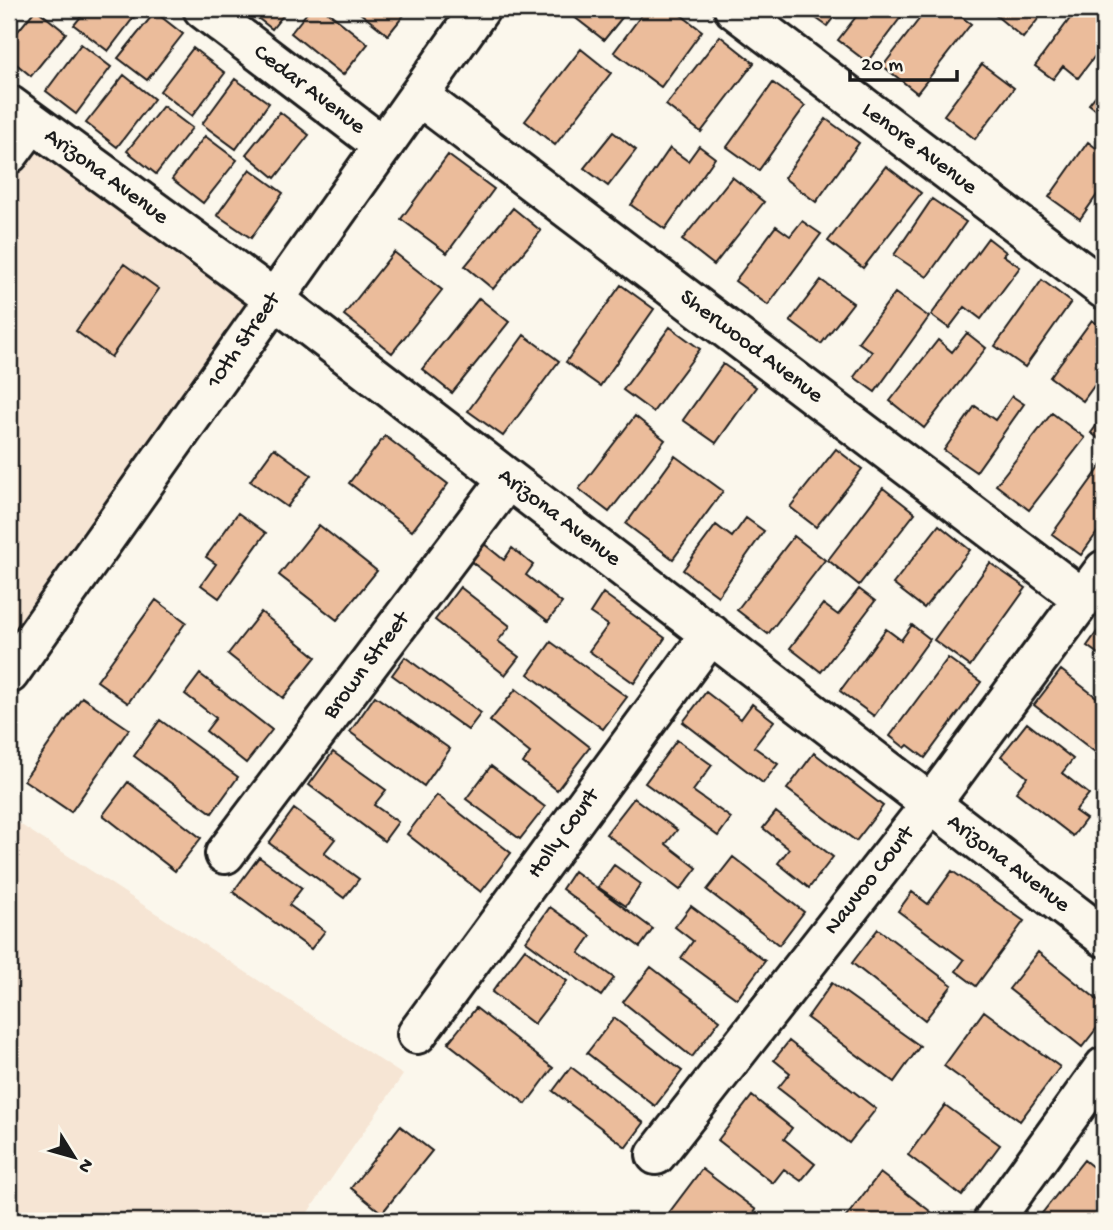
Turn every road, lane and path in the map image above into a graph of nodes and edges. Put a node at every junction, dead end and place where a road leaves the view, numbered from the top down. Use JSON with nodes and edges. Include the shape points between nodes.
{"nodes":[{"id":1,"x":203,"y":9,"type":"edge"},
{"id":2,"x":480,"y":9,"type":"edge"},
{"id":3,"x":734,"y":9,"type":"edge"},
{"id":4,"x":419,"y":96,"type":"junction"},
{"id":5,"x":21,"y":114,"type":"edge"},
{"id":6,"x":383,"y":146,"type":"junction"},
{"id":7,"x":9,"y":154,"type":"edge"},
{"id":8,"x":1104,"y":289,"type":"edge"},
{"id":9,"x":274,"y":299,"type":"junction"},
{"id":10,"x":508,"y":479,"type":"junction"},
{"id":11,"x":1093,"y":584,"type":"edge"},
{"id":12,"x":711,"y":634,"type":"junction"},
{"id":13,"x":9,"y":674,"type":"edge"},
{"id":14,"x":931,"y":804,"type":"junction"},
{"id":15,"x":225,"y":854,"type":"dead end"},
{"id":16,"x":1104,"y":937,"type":"edge"},
{"id":17,"x":417,"y":1034,"type":"dead end"},
{"id":18,"x":1104,"y":1067,"type":"edge"},
{"id":19,"x":656,"y":1154,"type":"dead end"},
{"id":20,"x":993,"y":1221,"type":"edge"}],
"edges":[{"from":1,"to":6,"type":"street","name":"Cedar Avenue"},
{"from":2,"to":4,"type":"street","name":"10th Street"},
{"from":3,"to":8,"type":"street","name":"Lenore Avenue"},
{"from":4,"to":6,"type":"street","name":"10th Street"},
{"from":4,"to":11,"type":"street","name":"Sherwood Avenue"},
{"from":5,"to":7,"type":"street"},
{"from":5,"to":9,"type":"street","name":"Arizona Avenue"},
{"from":6,"to":9,"type":"street","name":"10th Street"},
{"from":9,"to":10,"type":"street","name":"Arizona Avenue"},
{"from":9,"to":13,"type":"street","name":"10th Street"},
{"from":10,"to":12,"type":"street","name":"Arizona Avenue"},
{"from":10,"to":15,"type":"street","name":"Brown Street"},
{"from":11,"to":14,"type":"street","name":"Nauvoo Court"},
{"from":12,"to":14,"type":"street","name":"Arizona Avenue"},
{"from":12,"to":17,"type":"street","name":"Holly Court"},
{"from":14,"to":16,"type":"street","name":"Arizona Avenue"},
{"from":14,"to":19,"type":"street","name":"Nauvoo Court"},
{"from":18,"to":20,"type":"street"}]}
